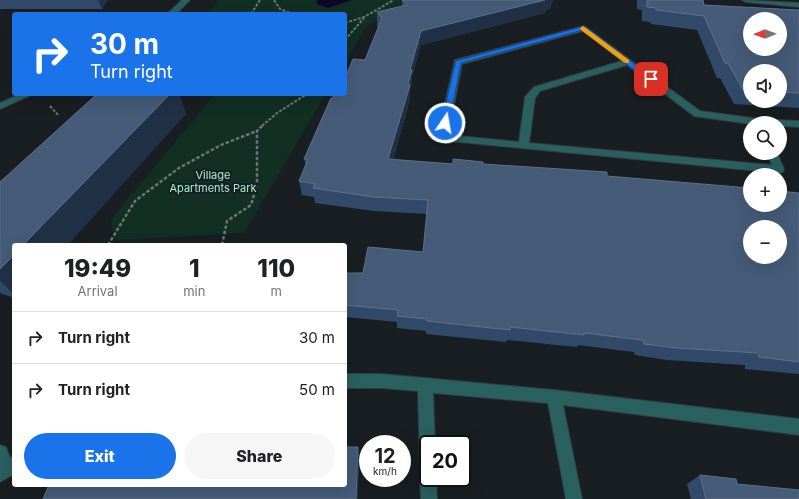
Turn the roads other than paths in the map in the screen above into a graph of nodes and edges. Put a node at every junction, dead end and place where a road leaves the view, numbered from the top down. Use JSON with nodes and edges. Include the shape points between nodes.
{"nodes":[{"id":1,"x":186,"y":0,"type":"edge"},
{"id":2,"x":746,"y":0,"type":"edge"},
{"id":3,"x":799,"y":5,"type":"edge"},
{"id":4,"x":174,"y":12,"type":"edge"},
{"id":5,"x":628,"y":62,"type":"junction"},
{"id":6,"x":23,"y":96,"type":"edge"},
{"id":7,"x":0,"y":106,"type":"edge"},
{"id":8,"x":743,"y":120,"type":"edge"},
{"id":9,"x":787,"y":123,"type":"edge"},
{"id":10,"x":799,"y":124,"type":"edge"},
{"id":11,"x":523,"y":146,"type":"junction"},
{"id":12,"x":775,"y":160,"type":"edge"},
{"id":13,"x":347,"y":380,"type":"edge"},
{"id":14,"x":425,"y":385,"type":"junction"},
{"id":15,"x":554,"y":397,"type":"junction"},
{"id":16,"x":799,"y":427,"type":"edge"},
{"id":17,"x":427,"y":435,"type":"edge"},
{"id":18,"x":0,"y":453,"type":"edge"},
{"id":19,"x":7,"y":468,"type":"edge"},
{"id":20,"x":428,"y":487,"type":"edge"},
{"id":21,"x":429,"y":499,"type":"edge"},
{"id":22,"x":574,"y":499,"type":"edge"}],
"edges":[{"from":1,"to":4,"type":"street"},
{"from":2,"to":3,"type":"street"},
{"from":5,"to":8,"type":"street","via":[[697,114]]},
{"from":5,"to":11,"type":"street","via":[[537,89],[530,97]]},
{"from":5,"to":11,"type":"street","via":[[584,28],[458,62],[442,138]]},
{"from":6,"to":7,"type":"street"},
{"from":9,"to":10,"type":"street"},
{"from":11,"to":12,"type":"street","via":[[779,169]]},
{"from":13,"to":14,"type":"street"},
{"from":14,"to":15,"type":"street"},
{"from":14,"to":17,"type":"street"},
{"from":15,"to":16,"type":"street"},
{"from":15,"to":22,"type":"street"},
{"from":18,"to":19,"type":"street"},
{"from":20,"to":21,"type":"street"}]}
